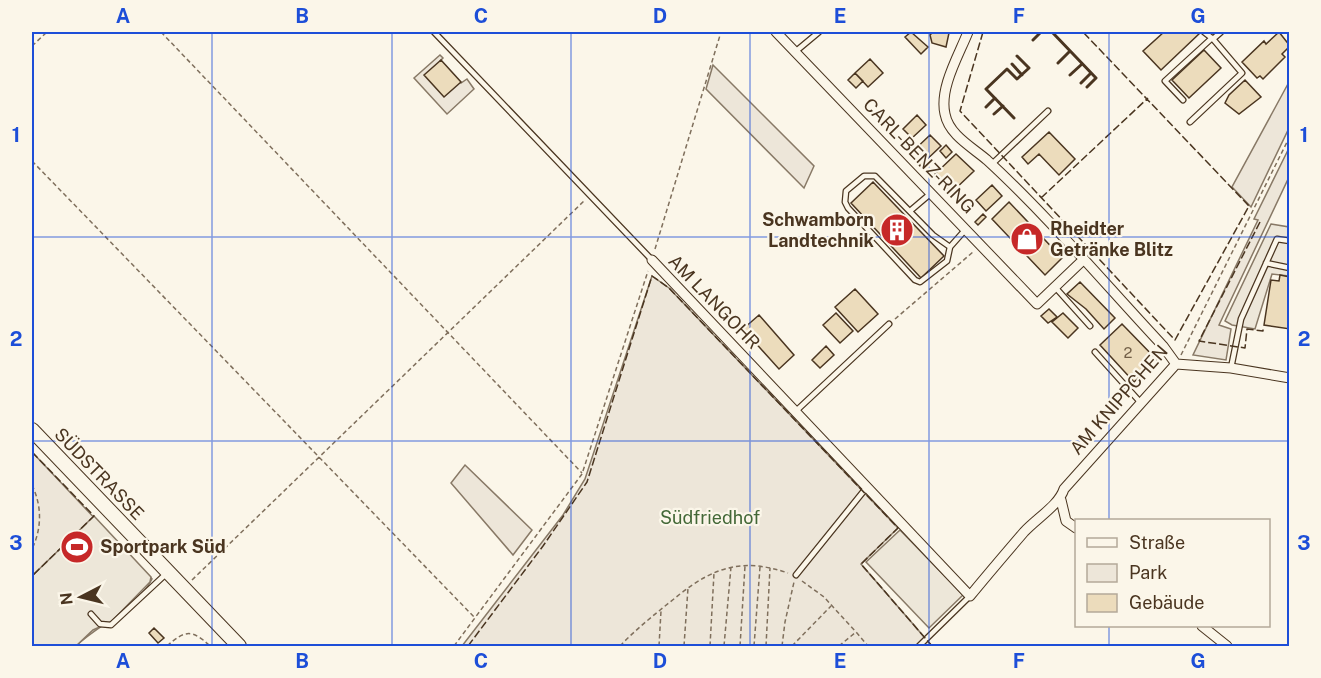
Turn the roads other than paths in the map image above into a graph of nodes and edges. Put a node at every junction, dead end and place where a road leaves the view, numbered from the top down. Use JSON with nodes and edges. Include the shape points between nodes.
{"nodes":[{"id":1,"x":434,"y":32,"type":"edge"},
{"id":2,"x":776,"y":32,"type":"edge"},
{"id":3,"x":819,"y":32,"type":"edge"},
{"id":4,"x":1204,"y":32,"type":"edge"},
{"id":5,"x":1221,"y":32,"type":"edge"},
{"id":6,"x":966,"y":33,"type":"edge"},
{"id":7,"x":1213,"y":39,"type":"junction"},
{"id":8,"x":795,"y":52,"type":"junction"},
{"id":9,"x":1183,"y":100,"type":"dead end"},
{"id":10,"x":1048,"y":111,"type":"dead end"},
{"id":11,"x":1190,"y":122,"type":"dead end"},
{"id":12,"x":991,"y":165,"type":"junction"},
{"id":13,"x":931,"y":193,"type":"junction"},
{"id":14,"x":910,"y":211,"type":"junction"},
{"id":15,"x":966,"y":229,"type":"junction"},
{"id":16,"x":1290,"y":241,"type":"edge"},
{"id":17,"x":950,"y":247,"type":"junction"},
{"id":18,"x":652,"y":260,"type":"joint"},
{"id":19,"x":1082,"y":261,"type":"junction"},
{"id":20,"x":1266,"y":263,"type":"junction"},
{"id":21,"x":1290,"y":267,"type":"edge"},
{"id":22,"x":1055,"y":287,"type":"junction"},
{"id":23,"x":889,"y":324,"type":"road end"},
{"id":24,"x":1090,"y":326,"type":"dead end"},
{"id":25,"x":1095,"y":352,"type":"dead end"},
{"id":26,"x":1176,"y":364,"type":"junction"},
{"id":27,"x":1231,"y":368,"type":"junction"},
{"id":28,"x":1290,"y":378,"type":"edge"},
{"id":29,"x":1142,"y":403,"type":"junction"},
{"id":30,"x":796,"y":411,"type":"junction"},
{"id":31,"x":32,"y":430,"type":"edge"},
{"id":32,"x":867,"y":487,"type":"junction"},
{"id":33,"x":1061,"y":500,"type":"junction"},
{"id":34,"x":1075,"y":527,"type":"edge"},
{"id":35,"x":169,"y":571,"type":"junction"},
{"id":36,"x":796,"y":575,"type":"road end"},
{"id":37,"x":970,"y":596,"type":"junction"},
{"id":38,"x":91,"y":614,"type":"dead end"},
{"id":39,"x":1203,"y":627,"type":"edge"},
{"id":40,"x":239,"y":646,"type":"edge"},
{"id":41,"x":919,"y":646,"type":"edge"},
{"id":42,"x":1227,"y":646,"type":"edge"}],
"edges":[{"from":1,"to":18,"type":"lane","name":"AM LANGOHR"},
{"from":2,"to":8,"type":"street","name":"CARL-BENZ-RING"},
{"from":3,"to":8,"type":"lane"},
{"from":4,"to":7,"type":"lane"},
{"from":5,"to":7,"type":"lane"},
{"from":6,"to":12,"type":"street","via":[[947,86],[944,113],[958,137]]},
{"from":7,"to":9,"type":"lane","via":[[1165,81]]},
{"from":7,"to":11,"type":"lane","via":[[1242,73]]},
{"from":8,"to":13,"type":"street","name":"CARL-BENZ-RING"},
{"from":10,"to":12,"type":"lane"},
{"from":12,"to":19,"type":"street"},
{"from":13,"to":14,"type":"lane"},
{"from":13,"to":15,"type":"street","name":"CARL-BENZ-RING"},
{"from":14,"to":17,"type":"lane"},
{"from":14,"to":17,"type":"lane","via":[[875,176],[864,176],[846,191],[848,208],[915,280],[925,280],[947,261]]},
{"from":15,"to":17,"type":"lane"},
{"from":15,"to":22,"type":"street","name":"CARL-BENZ-RING","via":[[1037,304]]},
{"from":16,"to":20,"type":"lane","via":[[1277,239]]},
{"from":18,"to":30,"type":"street","name":"AM LANGOHR"},
{"from":19,"to":22,"type":"street"},
{"from":19,"to":26,"type":"street"},
{"from":20,"to":21,"type":"lane"},
{"from":20,"to":27,"type":"lane","via":[[1241,319]]},
{"from":22,"to":24,"type":"lane"},
{"from":23,"to":30,"type":"lane"},
{"from":25,"to":29,"type":"lane"},
{"from":26,"to":27,"type":"street"},
{"from":26,"to":29,"type":"street","name":"AM KNIPPCHEN"},
{"from":27,"to":28,"type":"street"},
{"from":29,"to":33,"type":"street","name":"AM KNIPPCHEN","via":[[1064,489]]},
{"from":30,"to":32,"type":"street","name":"AM LANGOHR"},
{"from":31,"to":35,"type":"street","name":"SÜDSTRASSE"},
{"from":32,"to":36,"type":"lane"},
{"from":32,"to":37,"type":"street","name":"AM LANGOHR"},
{"from":33,"to":34,"type":"street","via":[[1066,521]]},
{"from":33,"to":37,"type":"street","name":"AM KNIPPCHEN","via":[[1025,531]]},
{"from":35,"to":38,"type":"lane","via":[[111,625],[100,624]]},
{"from":35,"to":40,"type":"street","name":"SÜDSTRASSE"},
{"from":37,"to":41,"type":"lane"},
{"from":39,"to":42,"type":"street"}]}
